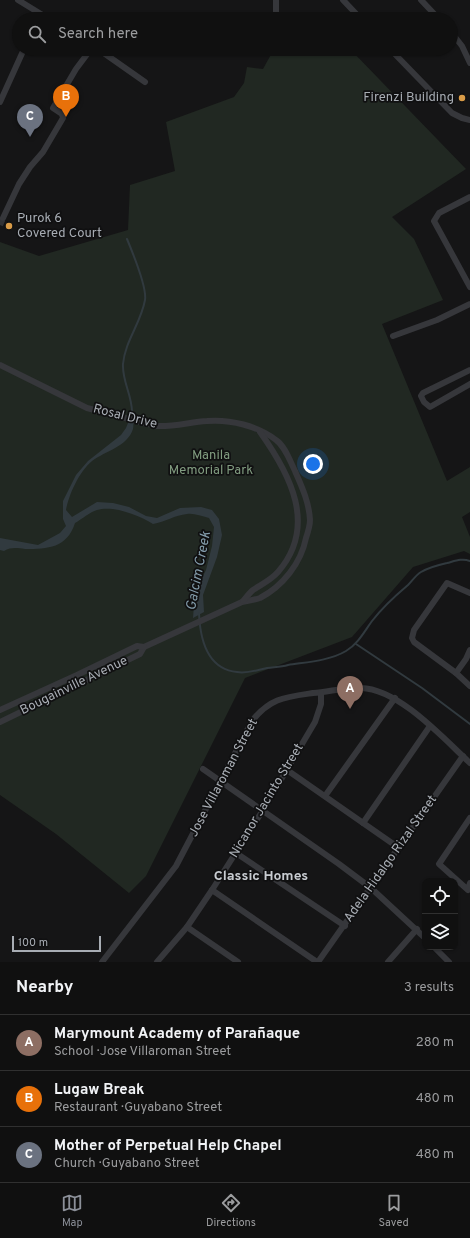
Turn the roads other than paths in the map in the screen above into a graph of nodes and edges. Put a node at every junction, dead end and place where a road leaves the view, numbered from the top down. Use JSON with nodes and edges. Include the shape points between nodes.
{"nodes":[{"id":1,"x":18,"y":0,"type":"edge"},
{"id":2,"x":276,"y":0,"type":"edge"},
{"id":3,"x":342,"y":0,"type":"edge"},
{"id":4,"x":421,"y":0,"type":"edge"},
{"id":5,"x":33,"y":12,"type":"edge"},
{"id":6,"x":276,"y":12,"type":"edge"},
{"id":7,"x":354,"y":12,"type":"edge"},
{"id":8,"x":432,"y":12,"type":"edge"},
{"id":9,"x":458,"y":41,"type":"edge"},
{"id":10,"x":21,"y":56,"type":"edge"},
{"id":11,"x":86,"y":56,"type":"edge"},
{"id":12,"x":108,"y":56,"type":"edge"},
{"id":13,"x":397,"y":56,"type":"edge"},
{"id":14,"x":470,"y":61,"type":"edge"},
{"id":15,"x":145,"y":82,"type":"dead end"},
{"id":16,"x":0,"y":102,"type":"edge"},
{"id":17,"x":470,"y":120,"type":"edge"},
{"id":18,"x":470,"y":197,"type":"edge"},
{"id":19,"x":3,"y":218,"type":"dead end"},
{"id":20,"x":470,"y":287,"type":"edge"},
{"id":21,"x":470,"y":304,"type":"edge"},
{"id":22,"x":393,"y":336,"type":"dead end"},
{"id":23,"x":0,"y":365,"type":"edge"},
{"id":24,"x":470,"y":370,"type":"edge"},
{"id":25,"x":470,"y":384,"type":"edge"},
{"id":26,"x":269,"y":439,"type":"junction"},
{"id":27,"x":470,"y":593,"type":"edge"},
{"id":28,"x":242,"y":602,"type":"junction"},
{"id":29,"x":144,"y":647,"type":"junction"},
{"id":30,"x":470,"y":650,"type":"edge"},
{"id":31,"x":456,"y":673,"type":"junction"},
{"id":32,"x":470,"y":686,"type":"edge"},
{"id":33,"x":321,"y":692,"type":"junction"},
{"id":34,"x":395,"y":698,"type":"junction"},
{"id":35,"x":0,"y":710,"type":"edge"},
{"id":36,"x":0,"y":722,"type":"edge"},
{"id":37,"x":430,"y":726,"type":"junction"},
{"id":38,"x":463,"y":756,"type":"junction"},
{"id":39,"x":470,"y":763,"type":"edge"},
{"id":40,"x":203,"y":769,"type":"dead end"},
{"id":41,"x":287,"y":770,"type":"junction"},
{"id":42,"x":221,"y":781,"type":"junction"},
{"id":43,"x":325,"y":796,"type":"junction"},
{"id":44,"x":263,"y":810,"type":"junction"},
{"id":45,"x":470,"y":819,"type":"edge"},
{"id":46,"x":363,"y":823,"type":"junction"},
{"id":47,"x":399,"y":848,"type":"junction"},
{"id":48,"x":236,"y":853,"type":"junction"},
{"id":49,"x":470,"y":883,"type":"edge"},
{"id":50,"x":371,"y":888,"type":"junction"},
{"id":51,"x":212,"y":890,"type":"junction"},
{"id":52,"x":345,"y":926,"type":"junction"},
{"id":53,"x":186,"y":927,"type":"junction"},
{"id":54,"x":417,"y":929,"type":"junction"},
{"id":55,"x":422,"y":935,"type":"edge"},
{"id":56,"x":437,"y":950,"type":"edge"},
{"id":57,"x":102,"y":962,"type":"edge"},
{"id":58,"x":159,"y":962,"type":"edge"},
{"id":59,"x":238,"y":962,"type":"edge"},
{"id":60,"x":317,"y":962,"type":"edge"},
{"id":61,"x":388,"y":962,"type":"edge"},
{"id":62,"x":449,"y":962,"type":"edge"}],
"edges":[{"from":1,"to":5,"type":"street"},
{"from":2,"to":6,"type":"street"},
{"from":3,"to":7,"type":"street"},
{"from":4,"to":8,"type":"street"},
{"from":9,"to":14,"type":"street"},
{"from":10,"to":16,"type":"street"},
{"from":11,"to":19,"type":"street","via":[[53,108],[62,114],[63,118],[43,152],[23,178]]},
{"from":12,"to":15,"type":"street"},
{"from":13,"to":17,"type":"street","via":[[452,113]]},
{"from":18,"to":20,"type":"street","via":[[439,213],[434,221]]},
{"from":21,"to":22,"type":"street","via":[[437,320]]},
{"from":23,"to":26,"type":"street","name":"Rosal Drive","via":[[87,408],[166,427],[226,421],[259,431]]},
{"from":24,"to":25,"type":"street","via":[[421,396],[430,407]]},
{"from":26,"to":28,"type":"street","via":[[295,497],[298,522],[296,542],[282,566]]},
{"from":26,"to":28,"type":"street","via":[[281,445],[305,492],[310,522],[304,547],[296,565],[277,586],[258,598]]},
{"from":27,"to":31,"type":"street","via":[[447,583],[414,630],[412,638]]},
{"from":28,"to":29,"type":"street","name":"Bougainville Avenue"},
{"from":29,"to":35,"type":"street","name":"Bougainville Avenue","via":[[137,646]]},
{"from":29,"to":36,"type":"street","name":"Bougainville Avenue","via":[[140,654]]},
{"from":30,"to":31,"type":"street"},
{"from":31,"to":32,"type":"street"},
{"from":33,"to":34,"type":"street","name":"Jose Villaroman Street","via":[[339,688],[362,688],[379,691]]},
{"from":33,"to":41,"type":"street","name":"Nicanor Jacinto Street","via":[[321,704],[315,722]]},
{"from":33,"to":42,"type":"street","name":"Jose Villaroman Street","via":[[284,698],[270,703],[258,713]]},
{"from":34,"to":37,"type":"street","name":"Jose Villaroman Street"},
{"from":34,"to":43,"type":"street"},
{"from":37,"to":38,"type":"street","name":"Jose Villaroman Street"},
{"from":37,"to":46,"type":"street"},
{"from":38,"to":39,"type":"street","name":"Jose Villaroman Street"},
{"from":38,"to":47,"type":"street","name":"Adela Hidalgo Rizal Street"},
{"from":40,"to":42,"type":"street"},
{"from":41,"to":43,"type":"street"},
{"from":41,"to":44,"type":"street","name":"Nicanor Jacinto Street"},
{"from":42,"to":44,"type":"street"},
{"from":42,"to":57,"type":"street","name":"Jose Villaroman Street","via":[[176,866]]},
{"from":43,"to":46,"type":"street"},
{"from":44,"to":48,"type":"street","name":"Nicanor Jacinto Street"},
{"from":44,"to":50,"type":"street"},
{"from":45,"to":49,"type":"street","via":[[439,864],[468,890]]},
{"from":46,"to":47,"type":"street"},
{"from":47,"to":50,"type":"street","name":"Adela Hidalgo Rizal Street"},
{"from":48,"to":51,"type":"street","name":"Nicanor Jacinto Street"},
{"from":48,"to":52,"type":"street"},
{"from":50,"to":52,"type":"street","name":"Adela Hidalgo Rizal Street"},
{"from":50,"to":54,"type":"street"},
{"from":51,"to":53,"type":"street","name":"Nicanor Jacinto Street"},
{"from":51,"to":60,"type":"street"},
{"from":52,"to":60,"type":"street","name":"Adela Hidalgo Rizal Street"},
{"from":53,"to":58,"type":"street","name":"Nicanor Jacinto Street"},
{"from":53,"to":59,"type":"street"},
{"from":54,"to":55,"type":"street"},
{"from":54,"to":61,"type":"street"},
{"from":56,"to":62,"type":"street"}]}
